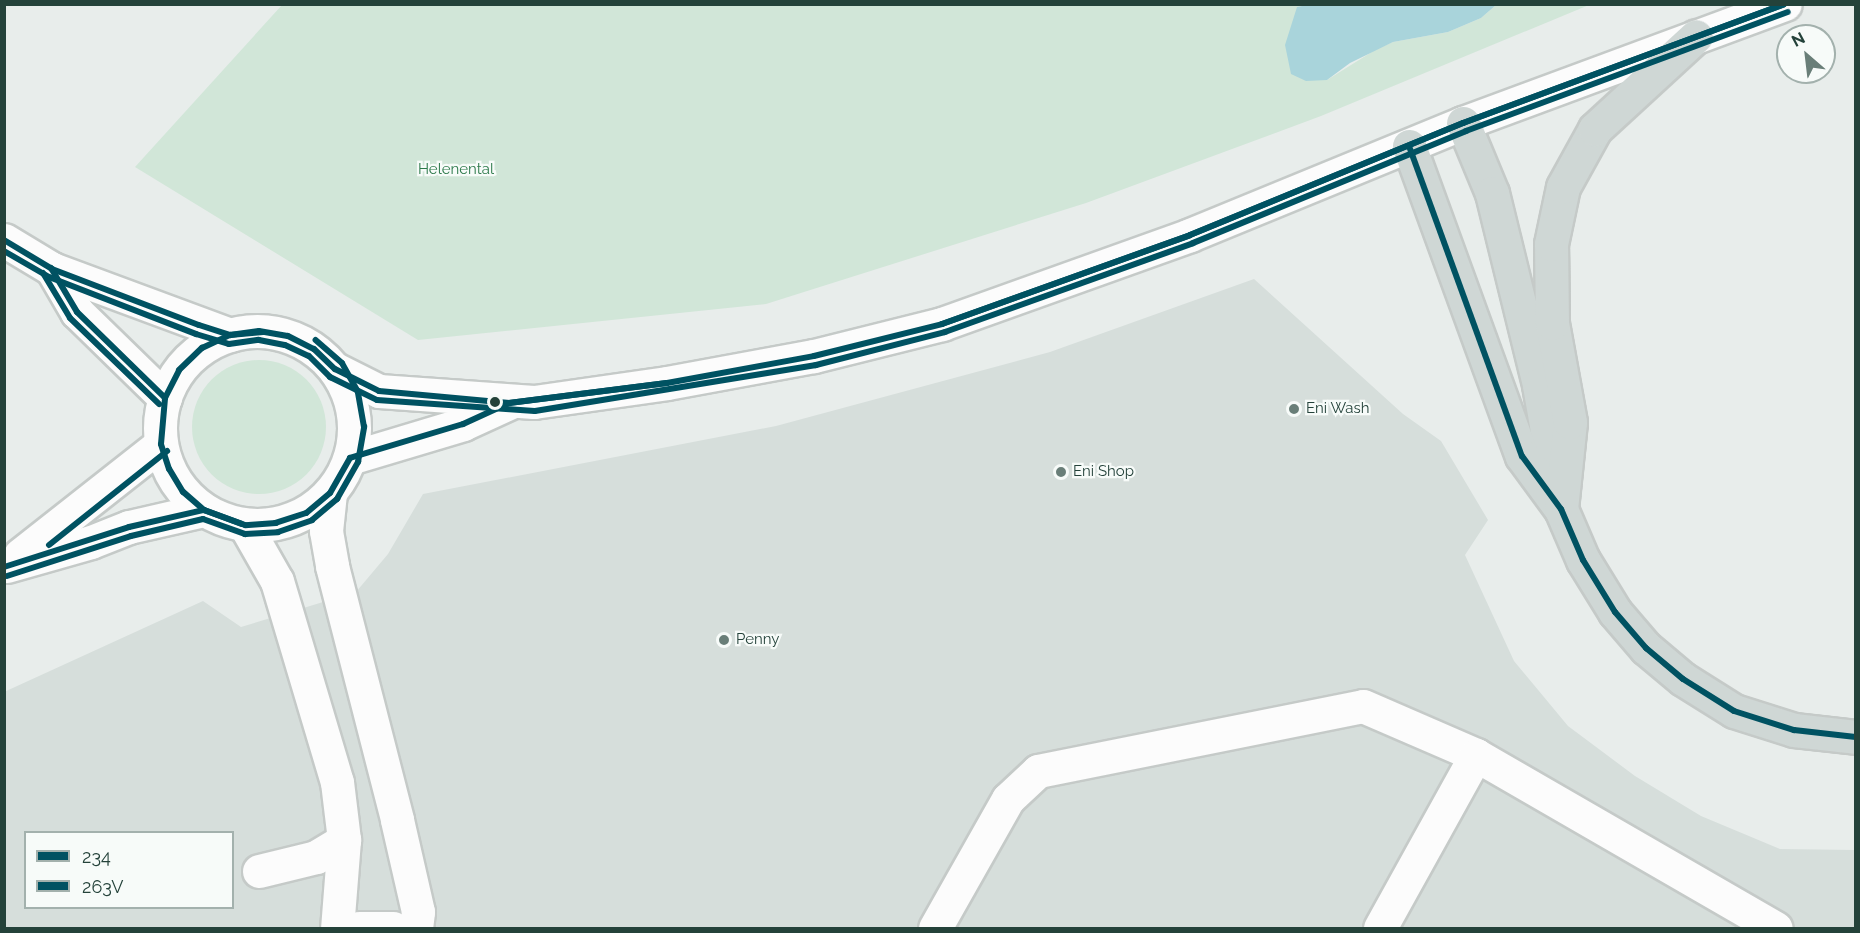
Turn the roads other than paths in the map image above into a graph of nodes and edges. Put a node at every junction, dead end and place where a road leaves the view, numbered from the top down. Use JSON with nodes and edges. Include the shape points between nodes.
{"nodes":[{"id":1,"x":1785,"y":4,"type":"edge"},
{"id":2,"x":1696,"y":36,"type":"junction"},
{"id":3,"x":1463,"y":123,"type":"junction"},
{"id":4,"x":1409,"y":146,"type":"junction"},
{"id":5,"x":4,"y":240,"type":"edge"},
{"id":6,"x":52,"y":269,"type":"junction"},
{"id":7,"x":230,"y":335,"type":"junction"},
{"id":8,"x":335,"y":369,"type":"junction"},
{"id":9,"x":165,"y":398,"type":"junction"},
{"id":10,"x":509,"y":403,"type":"junction"},
{"id":11,"x":161,"y":444,"type":"junction"},
{"id":12,"x":350,"y":458,"type":"junction"},
{"id":13,"x":330,"y":493,"type":"junction"},
{"id":14,"x":1561,"y":508,"type":"junction"},
{"id":15,"x":204,"y":510,"type":"junction"},
{"id":16,"x":245,"y":525,"type":"junction"},
{"id":17,"x":5,"y":566,"type":"edge"},
{"id":18,"x":1856,"y":737,"type":"edge"},
{"id":19,"x":1476,"y":755,"type":"junction"},
{"id":20,"x":344,"y":840,"type":"junction"},
{"id":21,"x":259,"y":871,"type":"dead end"},
{"id":22,"x":337,"y":928,"type":"edge"},
{"id":23,"x":359,"y":928,"type":"edge"},
{"id":24,"x":393,"y":928,"type":"edge"},
{"id":25,"x":416,"y":928,"type":"edge"},
{"id":26,"x":935,"y":928,"type":"edge"},
{"id":27,"x":1380,"y":928,"type":"edge"},
{"id":28,"x":1776,"y":928,"type":"edge"}],
"edges":[{"from":1,"to":2,"type":"street"},
{"from":2,"to":3,"type":"street"},
{"from":2,"to":14,"type":"main road","via":[[1595,129],[1563,187],[1551,244],[1552,323],[1570,422]]},
{"from":3,"to":4,"type":"street"},
{"from":3,"to":14,"type":"main road","via":[[1492,193],[1539,386]]},
{"from":4,"to":10,"type":"street","via":[[1190,235],[942,324],[813,356],[667,383]]},
{"from":4,"to":14,"type":"main road","via":[[1522,456]]},
{"from":5,"to":6,"type":"street"},
{"from":6,"to":7,"type":"street"},
{"from":6,"to":9,"type":"street","via":[[77,312]]},
{"from":7,"to":8,"type":"street","via":[[259,331],[288,336],[314,349]]},
{"from":7,"to":9,"type":"street","via":[[194,356],[179,370]]},
{"from":8,"to":10,"type":"street","via":[[379,391]]},
{"from":8,"to":12,"type":"street","via":[[350,396]]},
{"from":9,"to":11,"type":"street"},
{"from":10,"to":12,"type":"street","via":[[464,424]]},
{"from":11,"to":15,"type":"street","via":[[169,469],[183,492]]},
{"from":11,"to":17,"type":"street"},
{"from":12,"to":13,"type":"street"},
{"from":13,"to":16,"type":"street","via":[[306,513],[276,523]]},
{"from":13,"to":25,"type":"street","via":[[326,531],[332,566],[400,832],[418,912]]},
{"from":14,"to":18,"type":"main road","via":[[1583,560],[1615,612],[1646,648],[1683,679],[1734,711],[1794,730]]},
{"from":15,"to":16,"type":"street"},
{"from":15,"to":17,"type":"street","via":[[129,527]]},
{"from":16,"to":20,"type":"street","via":[[277,581],[337,782]]},
{"from":19,"to":26,"type":"street","via":[[1363,706],[1038,771],[1008,799]]},
{"from":19,"to":27,"type":"street"},
{"from":19,"to":28,"type":"street"},
{"from":20,"to":21,"type":"street","via":[[316,857]]},
{"from":20,"to":22,"type":"street"},
{"from":23,"to":24,"type":"street"}]}
